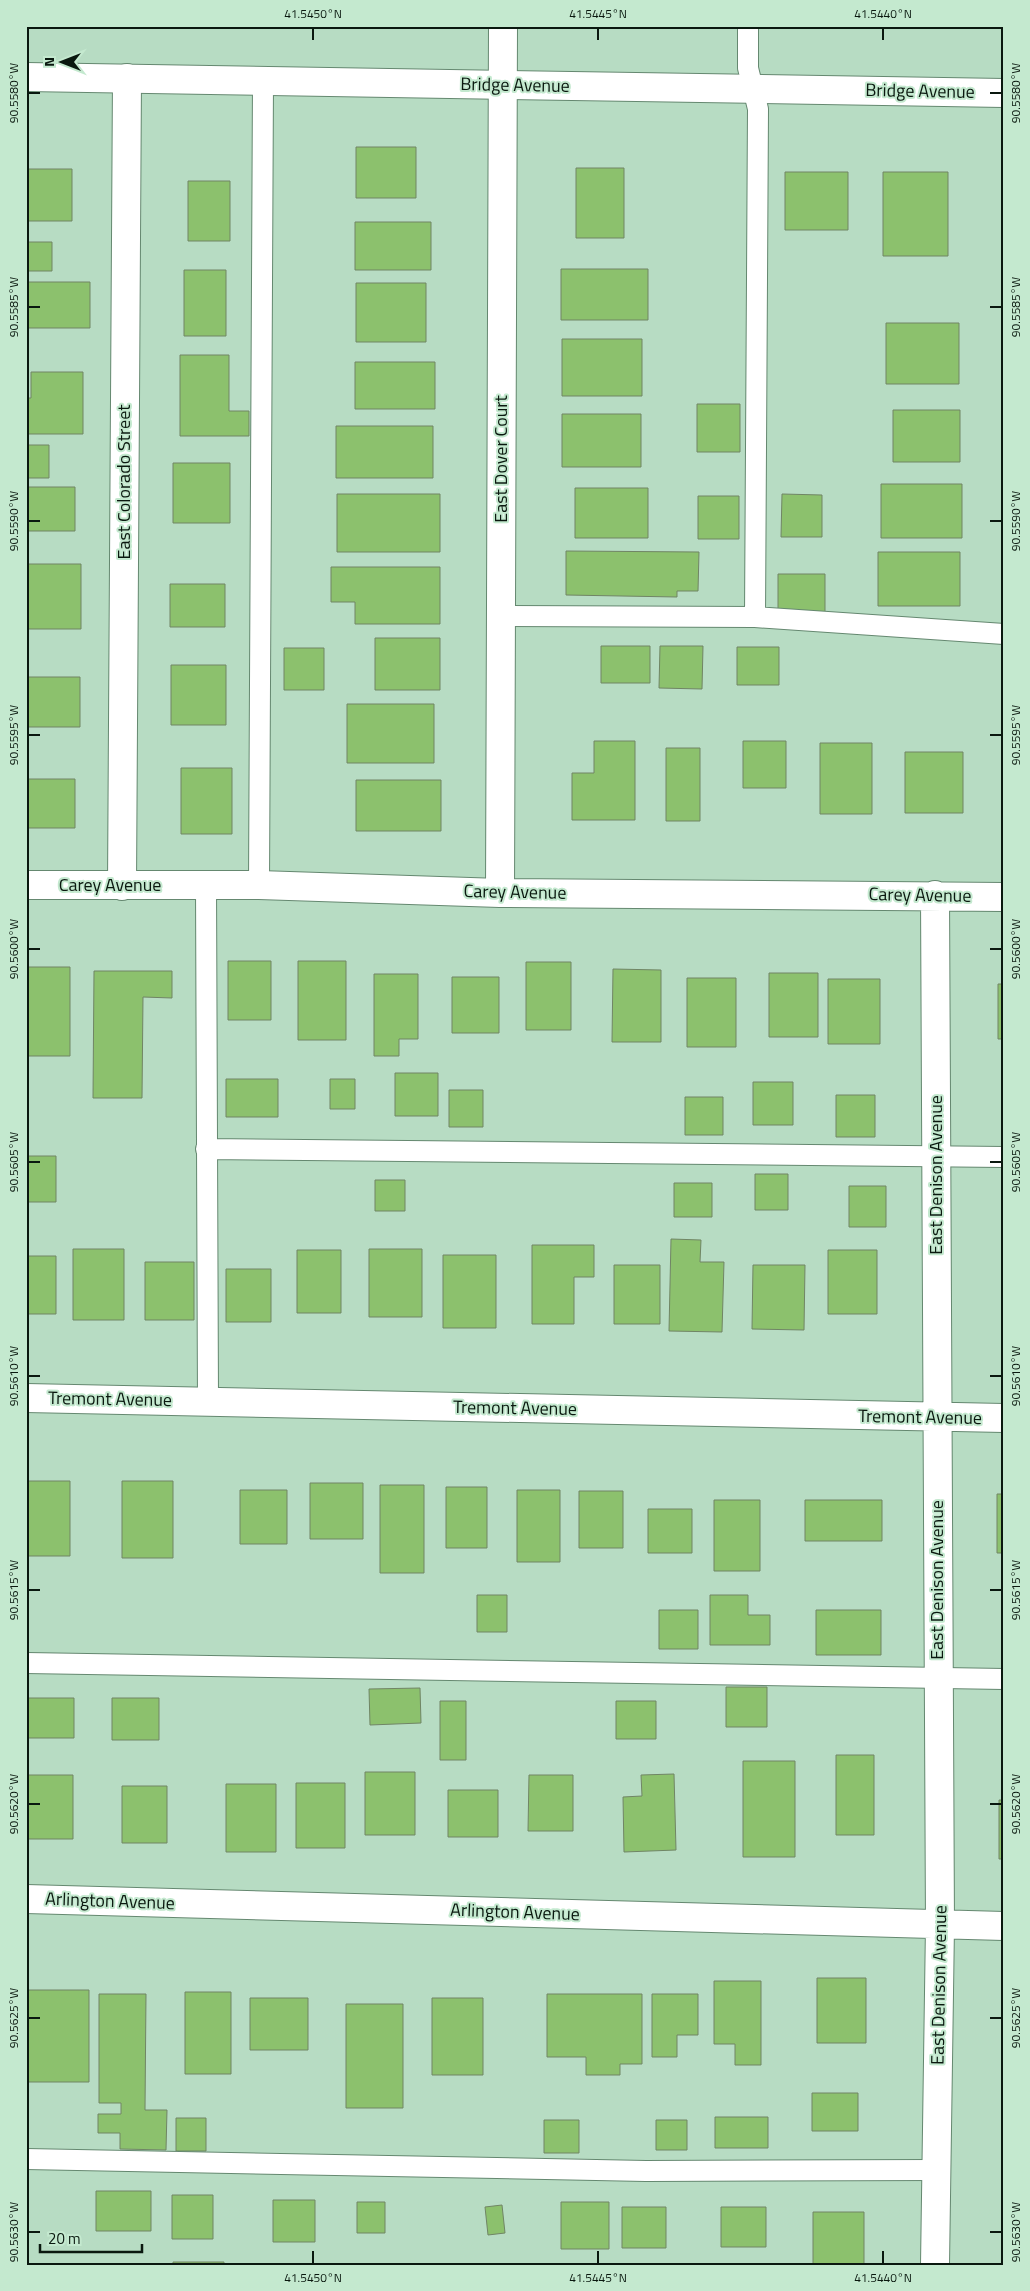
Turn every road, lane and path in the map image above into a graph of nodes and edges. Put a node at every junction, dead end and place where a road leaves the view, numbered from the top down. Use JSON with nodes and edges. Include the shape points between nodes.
{"nodes":[{"id":1,"x":503,"y":26,"type":"edge"},
{"id":2,"x":748,"y":26,"type":"edge"},
{"id":3,"x":26,"y":77,"type":"edge"},
{"id":4,"x":127,"y":78,"type":"junction"},
{"id":5,"x":263,"y":81,"type":"junction"},
{"id":6,"x":503,"y":84,"type":"junction"},
{"id":7,"x":752,"y":88,"type":"junction"},
{"id":8,"x":1004,"y":93,"type":"edge"},
{"id":9,"x":501,"y":616,"type":"junction"},
{"id":10,"x":755,"y":617,"type":"junction"},
{"id":11,"x":1004,"y":634,"type":"edge"},
{"id":12,"x":26,"y":885,"type":"edge"},
{"id":13,"x":206,"y":885,"type":"junction"},
{"id":14,"x":259,"y":885,"type":"junction"},
{"id":15,"x":122,"y":886,"type":"junction"},
{"id":16,"x":500,"y":892,"type":"junction"},
{"id":17,"x":935,"y":895,"type":"junction"},
{"id":18,"x":1004,"y":897,"type":"edge"},
{"id":19,"x":206,"y":1149,"type":"junction"},
{"id":20,"x":936,"y":1156,"type":"junction"},
{"id":21,"x":1004,"y":1157,"type":"edge"},
{"id":22,"x":26,"y":1398,"type":"edge"},
{"id":23,"x":208,"y":1401,"type":"junction"},
{"id":24,"x":936,"y":1417,"type":"junction"},
{"id":25,"x":1004,"y":1418,"type":"edge"},
{"id":26,"x":26,"y":1664,"type":"edge"},
{"id":27,"x":938,"y":1679,"type":"junction"},
{"id":28,"x":1004,"y":1679,"type":"edge"},
{"id":29,"x":26,"y":1898,"type":"edge"},
{"id":30,"x":940,"y":1925,"type":"junction"},
{"id":31,"x":1004,"y":1926,"type":"edge"},
{"id":32,"x":26,"y":2159,"type":"edge"},
{"id":33,"x":935,"y":2170,"type":"junction"},
{"id":34,"x":935,"y":2265,"type":"edge"}],
"edges":[{"from":1,"to":6,"type":"street","name":"East Dover Court"},
{"from":2,"to":7,"type":"lane","via":[[748,68]]},
{"from":3,"to":4,"type":"street","name":"Bridge Avenue"},
{"from":4,"to":5,"type":"street","name":"Bridge Avenue"},
{"from":4,"to":15,"type":"street","name":"East Colorado Street"},
{"from":5,"to":6,"type":"street","name":"Bridge Avenue"},
{"from":5,"to":14,"type":"lane"},
{"from":6,"to":7,"type":"street","name":"Bridge Avenue"},
{"from":6,"to":9,"type":"street","name":"East Dover Court"},
{"from":7,"to":8,"type":"street","name":"Bridge Avenue"},
{"from":7,"to":10,"type":"lane","via":[[758,109]]},
{"from":9,"to":10,"type":"lane"},
{"from":9,"to":16,"type":"street","name":"East Dover Court"},
{"from":10,"to":11,"type":"lane"},
{"from":12,"to":15,"type":"street","name":"Carey Avenue"},
{"from":13,"to":14,"type":"street","name":"Carey Avenue"},
{"from":13,"to":15,"type":"street","name":"Carey Avenue"},
{"from":13,"to":19,"type":"lane"},
{"from":14,"to":16,"type":"street","name":"Carey Avenue"},
{"from":16,"to":17,"type":"street","name":"Carey Avenue"},
{"from":17,"to":18,"type":"street","name":"Carey Avenue"},
{"from":17,"to":20,"type":"street","name":"East Denison Avenue"},
{"from":19,"to":20,"type":"lane"},
{"from":19,"to":23,"type":"lane"},
{"from":20,"to":21,"type":"lane"},
{"from":20,"to":24,"type":"street","name":"East Denison Avenue"},
{"from":22,"to":23,"type":"street","name":"Tremont Avenue"},
{"from":23,"to":24,"type":"street","name":"Tremont Avenue"},
{"from":24,"to":25,"type":"street","name":"Tremont Avenue"},
{"from":24,"to":27,"type":"street","name":"East Denison Avenue"},
{"from":26,"to":27,"type":"lane"},
{"from":27,"to":28,"type":"lane"},
{"from":27,"to":30,"type":"street","name":"East Denison Avenue"},
{"from":29,"to":30,"type":"street","name":"Arlington Avenue"},
{"from":30,"to":31,"type":"street","name":"Arlington Avenue"},
{"from":30,"to":33,"type":"street","name":"East Denison Avenue"},
{"from":32,"to":33,"type":"lane","via":[[646,2171]]},
{"from":33,"to":34,"type":"street","name":"East Denison Avenue"}]}
